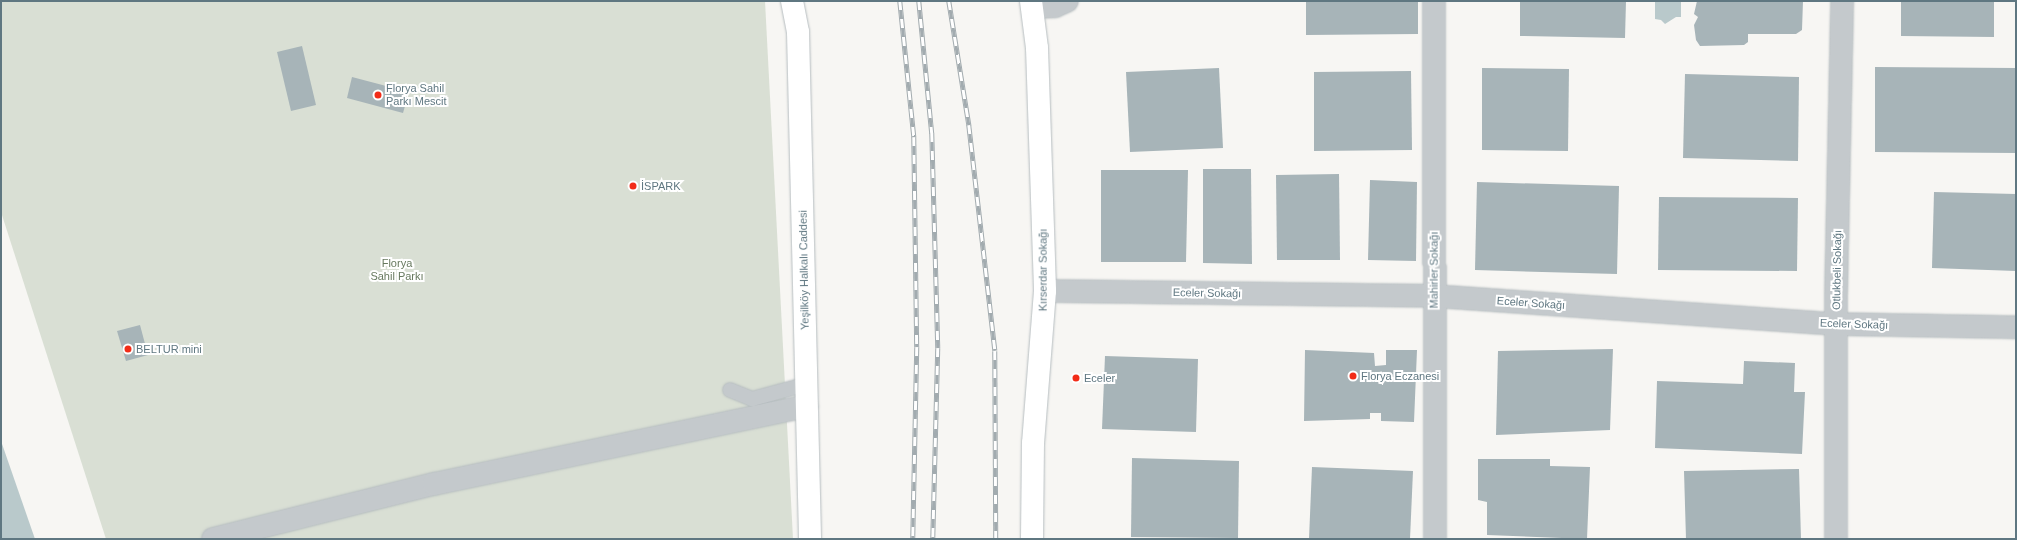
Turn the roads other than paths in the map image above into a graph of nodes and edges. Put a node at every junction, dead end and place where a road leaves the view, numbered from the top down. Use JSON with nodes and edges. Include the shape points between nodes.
{"nodes":[{"id":1,"x":792,"y":1,"type":"edge"},
{"id":2,"x":1067,"y":1,"type":"edge"},
{"id":3,"x":1434,"y":1,"type":"edge"},
{"id":4,"x":1842,"y":1,"type":"edge"},
{"id":5,"x":1032,"y":4,"type":"edge"},
{"id":6,"x":1045,"y":291,"type":"junction"},
{"id":7,"x":1434,"y":296,"type":"junction"},
{"id":8,"x":1836,"y":324,"type":"junction"},
{"id":9,"x":2016,"y":327,"type":"edge"},
{"id":10,"x":807,"y":384,"type":"junction"},
{"id":11,"x":730,"y":390,"type":"dead end"},
{"id":12,"x":807,"y":406,"type":"junction"},
{"id":13,"x":213,"y":539,"type":"edge"},
{"id":14,"x":810,"y":539,"type":"edge"},
{"id":15,"x":1032,"y":539,"type":"edge"},
{"id":16,"x":1436,"y":539,"type":"edge"},
{"id":17,"x":1836,"y":539,"type":"edge"}],
"edges":[{"from":1,"to":10,"type":"main road","name":"Yeşilköy Halkalı Caddesi","via":[[798,32]]},
{"from":2,"to":5,"type":"street","via":[[1055,6]]},
{"from":3,"to":7,"type":"street","name":"Mahirler Sokağı"},
{"from":4,"to":8,"type":"street","name":"Otlukbeli Sokağı"},
{"from":5,"to":6,"type":"main road","name":"Kırserdar Sokağı","via":[[1037,48]]},
{"from":6,"to":7,"type":"street","name":"Eceler Sokağı"},
{"from":6,"to":15,"type":"main road","name":"Kırserdar Sokağı","via":[[1033,443]]},
{"from":7,"to":8,"type":"street","name":"Eceler Sokağı"},
{"from":7,"to":16,"type":"street","name":"Mahirler Sokağı"},
{"from":8,"to":9,"type":"street","name":"Eceler Sokağı"},
{"from":8,"to":17,"type":"street","name":"Otlukbeli Sokağı"},
{"from":10,"to":11,"type":"lane","via":[[752,399]]},
{"from":10,"to":12,"type":"main road","name":"Yeşilköy Halkalı Caddesi"},
{"from":12,"to":13,"type":"street","via":[[434,484]]},
{"from":12,"to":14,"type":"main road","name":"Yeşilköy Halkalı Caddesi"}]}
